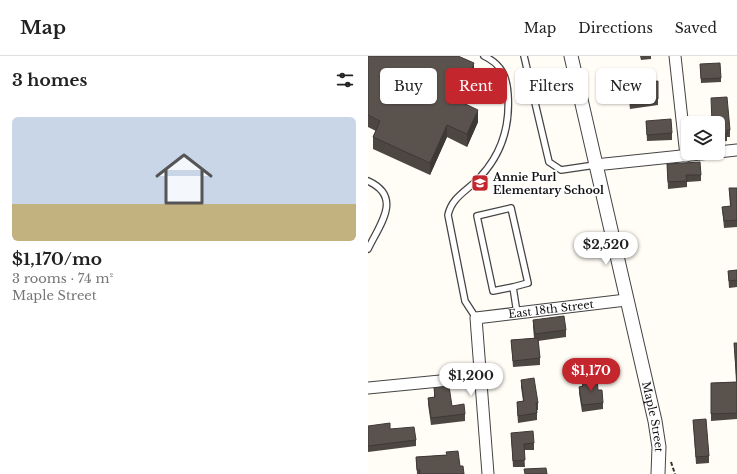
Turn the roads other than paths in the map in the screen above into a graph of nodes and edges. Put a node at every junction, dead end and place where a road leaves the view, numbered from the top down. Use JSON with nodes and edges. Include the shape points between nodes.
{"nodes":[{"id":1,"x":484,"y":56,"type":"edge"},
{"id":2,"x":524,"y":56,"type":"edge"},
{"id":3,"x":571,"y":56,"type":"edge"},
{"id":4,"x":675,"y":56,"type":"edge"},
{"id":5,"x":682,"y":116,"type":"edge"},
{"id":6,"x":737,"y":150,"type":"edge"},
{"id":7,"x":725,"y":151,"type":"edge"},
{"id":8,"x":681,"y":156,"type":"edge"},
{"id":9,"x":595,"y":165,"type":"junction"},
{"id":10,"x":368,"y":181,"type":"edge"},
{"id":11,"x":368,"y":249,"type":"edge"},
{"id":12,"x":513,"y":287,"type":"junction"},
{"id":13,"x":626,"y":300,"type":"junction"},
{"id":14,"x":517,"y":313,"type":"junction"},
{"id":15,"x":476,"y":318,"type":"junction"},
{"id":16,"x":481,"y":377,"type":"junction"},
{"id":17,"x":368,"y":388,"type":"edge"},
{"id":18,"x":488,"y":474,"type":"edge"},
{"id":19,"x":658,"y":474,"type":"edge"}],
"edges":[{"from":1,"to":15,"type":"lane","via":[[499,65],[508,85],[509,113],[506,131],[493,161],[481,177],[456,199],[448,215],[465,301]]},
{"from":2,"to":9,"type":"lane","via":[[549,162],[560,170]]},
{"from":3,"to":9,"type":"street","name":"Maple Street"},
{"from":4,"to":5,"type":"street"},
{"from":6,"to":7,"type":"street"},
{"from":8,"to":9,"type":"street"},
{"from":9,"to":13,"type":"street","name":"Maple Street"},
{"from":10,"to":11,"type":"lane","via":[[379,186],[388,202],[386,212]]},
{"from":12,"to":12,"type":"lane","via":[[528,284],[511,208],[477,216],[494,291]]},
{"from":12,"to":14,"type":"lane"},
{"from":13,"to":14,"type":"street","name":"East 18th Street"},
{"from":13,"to":19,"type":"street","name":"Maple Street","via":[[655,421],[659,447]]},
{"from":14,"to":15,"type":"street","name":"East 18th Street"},
{"from":15,"to":16,"type":"street"},
{"from":16,"to":17,"type":"street"},
{"from":16,"to":18,"type":"street"}]}
